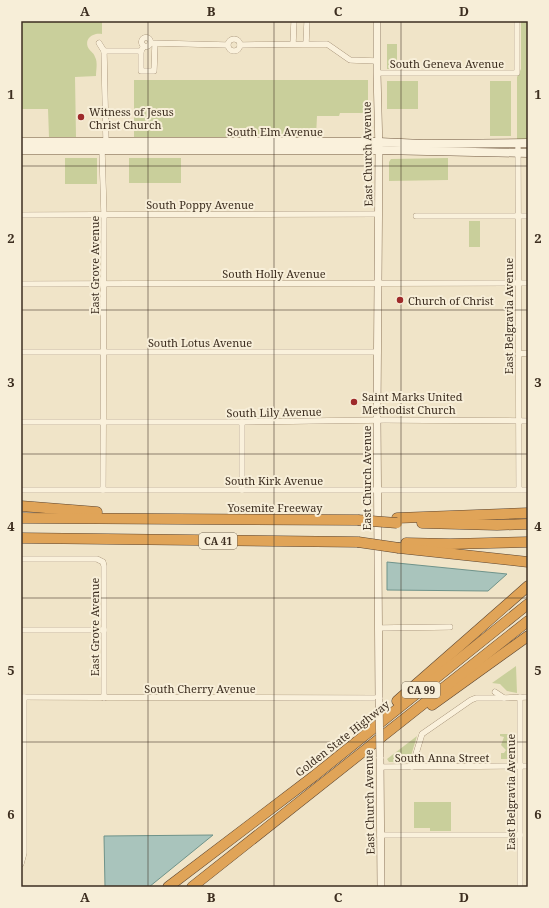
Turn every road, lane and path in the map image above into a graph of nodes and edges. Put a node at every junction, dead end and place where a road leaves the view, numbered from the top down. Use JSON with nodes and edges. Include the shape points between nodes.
{"nodes":[{"id":1,"x":294,"y":21,"type":"edge"},
{"id":2,"x":307,"y":21,"type":"edge"},
{"id":3,"x":377,"y":21,"type":"edge"},
{"id":4,"x":517,"y":21,"type":"edge"},
{"id":5,"x":99,"y":43,"type":"dead end"},
{"id":6,"x":293,"y":44,"type":"junction"},
{"id":7,"x":306,"y":44,"type":"junction"},
{"id":8,"x":227,"y":45,"type":"junction"},
{"id":9,"x":240,"y":45,"type":"junction"},
{"id":10,"x":104,"y":51,"type":"junction"},
{"id":11,"x":377,"y":61,"type":"junction"},
{"id":12,"x":377,"y":73,"type":"junction"},
{"id":13,"x":21,"y":142,"type":"edge"},
{"id":14,"x":106,"y":142,"type":"junction"},
{"id":15,"x":379,"y":142,"type":"junction"},
{"id":16,"x":518,"y":143,"type":"junction"},
{"id":17,"x":528,"y":143,"type":"edge"},
{"id":18,"x":21,"y":150,"type":"edge"},
{"id":19,"x":102,"y":150,"type":"junction"},
{"id":20,"x":380,"y":150,"type":"junction"},
{"id":21,"x":518,"y":153,"type":"junction"},
{"id":22,"x":528,"y":153,"type":"edge"},
{"id":23,"x":379,"y":214,"type":"junction"},
{"id":24,"x":21,"y":215,"type":"edge"},
{"id":25,"x":104,"y":215,"type":"junction"},
{"id":26,"x":416,"y":216,"type":"dead end"},
{"id":27,"x":518,"y":216,"type":"junction"},
{"id":28,"x":528,"y":216,"type":"edge"},
{"id":29,"x":379,"y":283,"type":"junction"},
{"id":30,"x":518,"y":283,"type":"junction"},
{"id":31,"x":528,"y":283,"type":"edge"},
{"id":32,"x":21,"y":284,"type":"edge"},
{"id":33,"x":104,"y":284,"type":"junction"},
{"id":34,"x":21,"y":352,"type":"edge"},
{"id":35,"x":104,"y":352,"type":"junction"},
{"id":36,"x":378,"y":352,"type":"junction"},
{"id":37,"x":528,"y":353,"type":"edge"},
{"id":38,"x":518,"y":354,"type":"junction"},
{"id":39,"x":377,"y":420,"type":"junction"},
{"id":40,"x":518,"y":421,"type":"junction"},
{"id":41,"x":528,"y":421,"type":"edge"},
{"id":42,"x":21,"y":422,"type":"edge"},
{"id":43,"x":103,"y":422,"type":"junction"},
{"id":44,"x":242,"y":422,"type":"junction"},
{"id":45,"x":377,"y":489,"type":"junction"},
{"id":46,"x":21,"y":490,"type":"edge"},
{"id":47,"x":103,"y":490,"type":"junction"},
{"id":48,"x":242,"y":490,"type":"junction"},
{"id":49,"x":518,"y":490,"type":"junction"},
{"id":50,"x":528,"y":490,"type":"edge"},
{"id":51,"x":21,"y":506,"type":"edge"},
{"id":52,"x":528,"y":513,"type":"edge"},
{"id":53,"x":21,"y":518,"type":"edge"},
{"id":54,"x":167,"y":518,"type":"junction"},
{"id":55,"x":397,"y":520,"type":"junction"},
{"id":56,"x":528,"y":524,"type":"edge"},
{"id":57,"x":21,"y":538,"type":"edge"},
{"id":58,"x":135,"y":540,"type":"junction"},
{"id":59,"x":528,"y":542,"type":"edge"},
{"id":60,"x":21,"y":543,"type":"edge"},
{"id":61,"x":398,"y":545,"type":"junction"},
{"id":62,"x":21,"y":559,"type":"edge"},
{"id":63,"x":528,"y":562,"type":"edge"},
{"id":64,"x":528,"y":586,"type":"edge"},
{"id":65,"x":528,"y":604,"type":"edge"},
{"id":66,"x":528,"y":621,"type":"edge"},
{"id":67,"x":450,"y":627,"type":"dead end"},
{"id":68,"x":378,"y":628,"type":"junction"},
{"id":69,"x":21,"y":630,"type":"edge"},
{"id":70,"x":104,"y":630,"type":"junction"},
{"id":71,"x":528,"y":636,"type":"edge"},
{"id":72,"x":495,"y":692,"type":"dead end"},
{"id":73,"x":23,"y":697,"type":"edge"},
{"id":74,"x":520,"y":697,"type":"junction"},
{"id":75,"x":528,"y":697,"type":"edge"},
{"id":76,"x":104,"y":698,"type":"junction"},
{"id":77,"x":504,"y":698,"type":"junction"},
{"id":78,"x":379,"y":699,"type":"junction"},
{"id":79,"x":520,"y":766,"type":"junction"},
{"id":80,"x":528,"y":766,"type":"edge"},
{"id":81,"x":380,"y":767,"type":"junction"},
{"id":82,"x":412,"y":767,"type":"junction"},
{"id":83,"x":314,"y":776,"type":"junction"},
{"id":84,"x":320,"y":785,"type":"junction"},
{"id":85,"x":380,"y":835,"type":"junction"},
{"id":86,"x":520,"y":835,"type":"junction"},
{"id":87,"x":21,"y":864,"type":"edge"},
{"id":88,"x":166,"y":887,"type":"edge"},
{"id":89,"x":192,"y":887,"type":"edge"},
{"id":90,"x":381,"y":887,"type":"edge"},
{"id":91,"x":520,"y":887,"type":"edge"}],
"edges":[{"from":1,"to":6,"type":"street"},
{"from":2,"to":7,"type":"street"},
{"from":3,"to":11,"type":"street","name":"East Church Avenue"},
{"from":4,"to":12,"type":"street","name":"South Geneva Avenue","via":[[517,73]]},
{"from":5,"to":10,"type":"street"},
{"from":6,"to":7,"type":"street"},
{"from":6,"to":9,"type":"street"},
{"from":7,"to":11,"type":"street","via":[[327,44],[350,60]]},
{"from":8,"to":9,"type":"street","via":[[234,51]]},
{"from":8,"to":9,"type":"street","via":[[233,38],[239,40]]},
{"from":8,"to":10,"type":"street","via":[[148,46]]},
{"from":10,"to":14,"type":"street","name":"East Grove Avenue"},
{"from":11,"to":12,"type":"street","name":"East Church Avenue"},
{"from":12,"to":15,"type":"street","name":"East Church Avenue"},
{"from":13,"to":14,"type":"main road","name":"South Elm Avenue"},
{"from":14,"to":15,"type":"main road","name":"South Elm Avenue"},
{"from":14,"to":19,"type":"street","name":"East Grove Avenue"},
{"from":15,"to":16,"type":"main road","name":"South Elm Avenue"},
{"from":15,"to":20,"type":"street","name":"East Church Avenue"},
{"from":16,"to":17,"type":"main road","name":"South Elm Avenue"},
{"from":16,"to":21,"type":"street","name":"East Belgravia Avenue"},
{"from":18,"to":19,"type":"main road","name":"South Elm Avenue"},
{"from":19,"to":20,"type":"main road","name":"South Elm Avenue"},
{"from":19,"to":25,"type":"street","name":"East Grove Avenue"},
{"from":20,"to":21,"type":"main road","name":"South Elm Avenue"},
{"from":20,"to":23,"type":"street","name":"East Church Avenue"},
{"from":21,"to":22,"type":"main road","name":"South Elm Avenue"},
{"from":21,"to":27,"type":"street","name":"East Belgravia Avenue"},
{"from":23,"to":25,"type":"street","name":"South Poppy Avenue"},
{"from":23,"to":29,"type":"street","name":"East Church Avenue"},
{"from":24,"to":25,"type":"street","name":"South Poppy Avenue"},
{"from":25,"to":33,"type":"street","name":"East Grove Avenue"},
{"from":26,"to":27,"type":"street"},
{"from":27,"to":28,"type":"street"},
{"from":27,"to":30,"type":"street","name":"East Belgravia Avenue"},
{"from":29,"to":30,"type":"street","name":"South Holly Avenue"},
{"from":29,"to":33,"type":"street","name":"South Holly Avenue"},
{"from":29,"to":36,"type":"street","name":"East Church Avenue"},
{"from":30,"to":31,"type":"street","name":"South Holly Avenue"},
{"from":30,"to":38,"type":"street","name":"East Belgravia Avenue"},
{"from":32,"to":33,"type":"street","name":"South Holly Avenue"},
{"from":33,"to":35,"type":"street","name":"East Grove Avenue"},
{"from":34,"to":35,"type":"street","name":"South Lotus Avenue"},
{"from":35,"to":36,"type":"street","name":"South Lotus Avenue"},
{"from":35,"to":43,"type":"street","name":"East Grove Avenue"},
{"from":36,"to":39,"type":"street","name":"East Church Avenue"},
{"from":37,"to":38,"type":"street"},
{"from":38,"to":40,"type":"street","name":"East Belgravia Avenue"},
{"from":39,"to":40,"type":"street","name":"South Lily Avenue"},
{"from":39,"to":44,"type":"street","name":"South Lily Avenue"},
{"from":39,"to":45,"type":"street","name":"East Church Avenue"},
{"from":40,"to":41,"type":"street","name":"South Lily Avenue"},
{"from":40,"to":49,"type":"street","name":"East Belgravia Avenue"},
{"from":42,"to":43,"type":"street","name":"South Lily Avenue"},
{"from":43,"to":44,"type":"street","name":"South Lily Avenue"},
{"from":43,"to":47,"type":"street","name":"East Grove Avenue"},
{"from":44,"to":48,"type":"street"},
{"from":45,"to":48,"type":"street","name":"South Kirk Avenue"},
{"from":45,"to":49,"type":"street","name":"South Kirk Avenue"},
{"from":45,"to":68,"type":"street","name":"East Church Avenue"},
{"from":46,"to":47,"type":"street","name":"South Kirk Avenue"},
{"from":47,"to":48,"type":"street","name":"South Kirk Avenue"},
{"from":49,"to":50,"type":"street","name":"South Kirk Avenue"},
{"from":51,"to":54,"type":"highway"},
{"from":52,"to":55,"type":"highway"},
{"from":53,"to":54,"type":"highway","name":"Yosemite Freeway","number":"CA 41"},
{"from":54,"to":55,"type":"highway","name":"Yosemite Freeway","number":"CA 41","bridge":true},
{"from":55,"to":56,"type":"highway","name":"Yosemite Freeway","number":"CA 41"},
{"from":57,"to":58,"type":"highway","number":"CA 41"},
{"from":58,"to":60,"type":"highway"},
{"from":58,"to":61,"type":"highway","number":"CA 41","bridge":true,"via":[[358,542]]},
{"from":59,"to":61,"type":"highway","number":"CA 41"},
{"from":61,"to":63,"type":"highway"},
{"from":62,"to":70,"type":"street","name":"East Grove Avenue","via":[[97,559],[103,562]]},
{"from":64,"to":83,"type":"highway"},
{"from":65,"to":83,"type":"highway","name":"Golden State Highway","number":"CA 99"},
{"from":66,"to":84,"type":"highway","name":"Golden State Highway","number":"CA 99"},
{"from":67,"to":68,"type":"street"},
{"from":68,"to":78,"type":"street","name":"East Church Avenue"},
{"from":69,"to":70,"type":"street"},
{"from":70,"to":76,"type":"street","name":"East Grove Avenue"},
{"from":71,"to":84,"type":"highway","via":[[411,719],[350,767]]},
{"from":72,"to":77,"type":"street"},
{"from":73,"to":76,"type":"street","name":"South Cherry Avenue"},
{"from":73,"to":87,"type":"street","via":[[24,853]]},
{"from":74,"to":75,"type":"street"},
{"from":74,"to":77,"type":"street"},
{"from":74,"to":79,"type":"street","name":"East Belgravia Avenue"},
{"from":76,"to":78,"type":"street","name":"South Cherry Avenue"},
{"from":77,"to":82,"type":"street","via":[[471,700],[422,734]]},
{"from":78,"to":81,"type":"street","name":"East Church Avenue","bridge":true},
{"from":79,"to":80,"type":"street","name":"South Anna Street"},
{"from":79,"to":82,"type":"street","name":"South Anna Street"},
{"from":79,"to":86,"type":"street","name":"East Belgravia Avenue"},
{"from":81,"to":82,"type":"street","name":"South Anna Street"},
{"from":81,"to":85,"type":"street","name":"East Church Avenue"},
{"from":83,"to":88,"type":"highway","name":"Golden State Highway","number":"CA 99"},
{"from":84,"to":89,"type":"highway","name":"Golden State Highway","number":"CA 99"},
{"from":85,"to":86,"type":"street"},
{"from":85,"to":90,"type":"street","name":"East Church Avenue"},
{"from":86,"to":91,"type":"street","name":"East Belgravia Avenue"}]}
